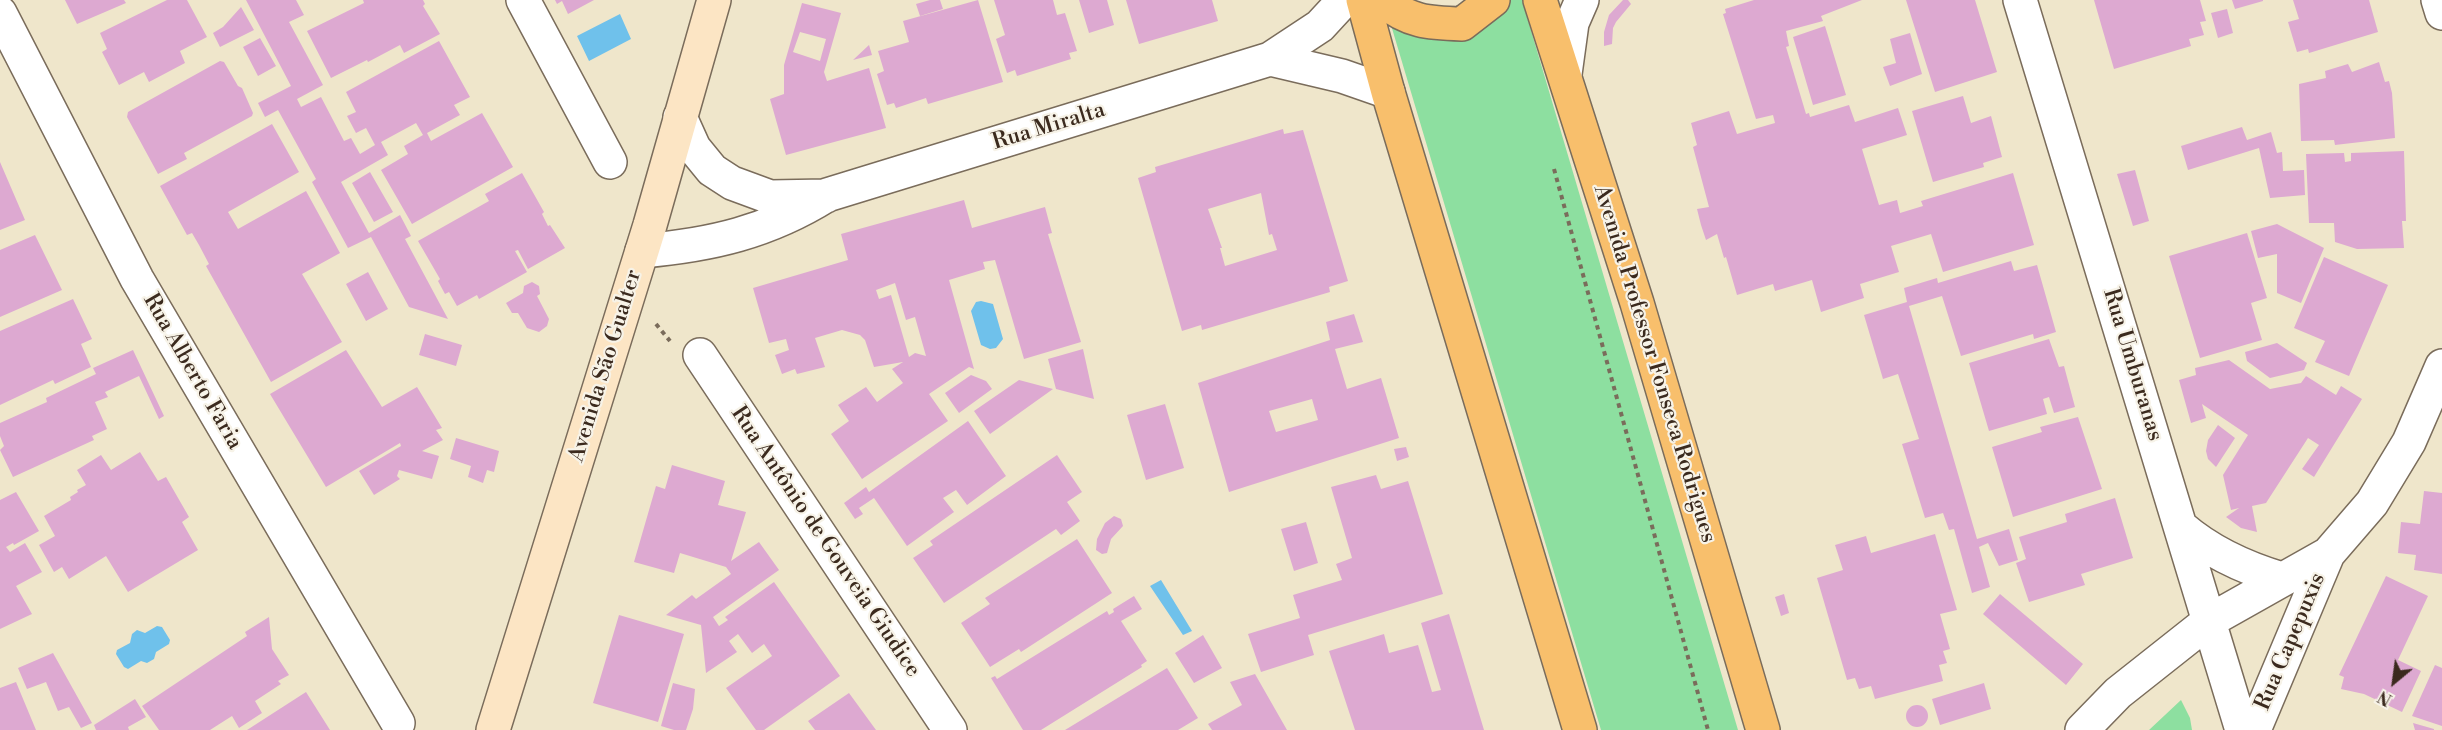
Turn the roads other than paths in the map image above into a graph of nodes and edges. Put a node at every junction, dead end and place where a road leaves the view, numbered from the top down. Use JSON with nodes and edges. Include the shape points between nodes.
{"nodes":[{"id":1,"x":523,"y":0,"type":"edge"},
{"id":2,"x":714,"y":0,"type":"edge"},
{"id":3,"x":1344,"y":0,"type":"edge"},
{"id":4,"x":1363,"y":0,"type":"edge"},
{"id":5,"x":1382,"y":0,"type":"edge"},
{"id":6,"x":1493,"y":0,"type":"edge"},
{"id":7,"x":1540,"y":0,"type":"edge"},
{"id":8,"x":1582,"y":0,"type":"edge"},
{"id":9,"x":2020,"y":0,"type":"edge"},
{"id":10,"x":2438,"y":0,"type":"edge"},
{"id":11,"x":0,"y":13,"type":"edge"},
{"id":12,"x":2442,"y":13,"type":"edge"},
{"id":13,"x":1270,"y":59,"type":"junction"},
{"id":14,"x":1565,"y":74,"type":"junction"},
{"id":15,"x":1388,"y":92,"type":"junction"},
{"id":16,"x":680,"y":117,"type":"junction"},
{"id":17,"x":609,"y":162,"type":"dead end"},
{"id":18,"x":827,"y":195,"type":"junction"},
{"id":19,"x":642,"y":251,"type":"junction"},
{"id":20,"x":700,"y":355,"type":"dead end"},
{"id":21,"x":2442,"y":366,"type":"edge"},
{"id":22,"x":2181,"y":527,"type":"junction"},
{"id":23,"x":2328,"y":554,"type":"junction"},
{"id":24,"x":2282,"y":579,"type":"junction"},
{"id":25,"x":2209,"y":621,"type":"junction"},
{"id":26,"x":398,"y":723,"type":"dead end"},
{"id":27,"x":493,"y":730,"type":"edge"},
{"id":28,"x":950,"y":730,"type":"edge"},
{"id":29,"x":1580,"y":730,"type":"edge"},
{"id":30,"x":1763,"y":730,"type":"edge"},
{"id":31,"x":2082,"y":730,"type":"edge"},
{"id":32,"x":2242,"y":730,"type":"edge"},
{"id":33,"x":2254,"y":730,"type":"edge"}],
"edges":[{"from":1,"to":17,"type":"street"},
{"from":2,"to":16,"type":"street","name":"Avenida São Gualter"},
{"from":3,"to":13,"type":"street","name":"Rua Miralta","via":[[1320,26]]},
{"from":4,"to":15,"type":"highway"},
{"from":5,"to":6,"type":"highway","via":[[1399,14],[1424,22],[1462,24]]},
{"from":7,"to":14,"type":"highway","name":"Avenida Professor Fonseca Rodrigues"},
{"from":8,"to":14,"type":"street","via":[[1572,23]]},
{"from":9,"to":22,"type":"street","name":"Rua Umburanas"},
{"from":10,"to":12,"type":"street"},
{"from":11,"to":26,"type":"street","name":"Rua Alberto Faria","via":[[137,279]]},
{"from":13,"to":15,"type":"street","via":[[1342,76]]},
{"from":13,"to":18,"type":"street","name":"Rua Miralta"},
{"from":14,"to":30,"type":"highway","name":"Avenida Professor Fonseca Rodrigues"},
{"from":15,"to":29,"type":"highway"},
{"from":16,"to":18,"type":"street","name":"Rua Miralta","via":[[694,148],[712,170],[732,183],[770,196]]},
{"from":16,"to":19,"type":"street","name":"Avenida São Gualter"},
{"from":18,"to":19,"type":"street","name":"Rua Miralta","via":[[797,214],[742,235]]},
{"from":19,"to":27,"type":"street","name":"Avenida São Gualter"},
{"from":20,"to":28,"type":"street","name":"Rua Antônio de Gouveia Giudice"},
{"from":21,"to":23,"type":"street","name":"Rua Capepuxis","via":[[2397,462],[2372,503]]},
{"from":22,"to":24,"type":"street","name":"Rua Capepuxis","via":[[2222,556]]},
{"from":22,"to":25,"type":"street","name":"Rua Umburanas"},
{"from":23,"to":24,"type":"street","name":"Rua Capepuxis"},
{"from":23,"to":33,"type":"street","name":"Rua Capepuxis"},
{"from":24,"to":25,"type":"street","name":"Rua Capepuxis"},
{"from":25,"to":31,"type":"street","name":"Rua Capepuxis","via":[[2118,693]]},
{"from":25,"to":32,"type":"street","name":"Rua Umburanas"}]}
